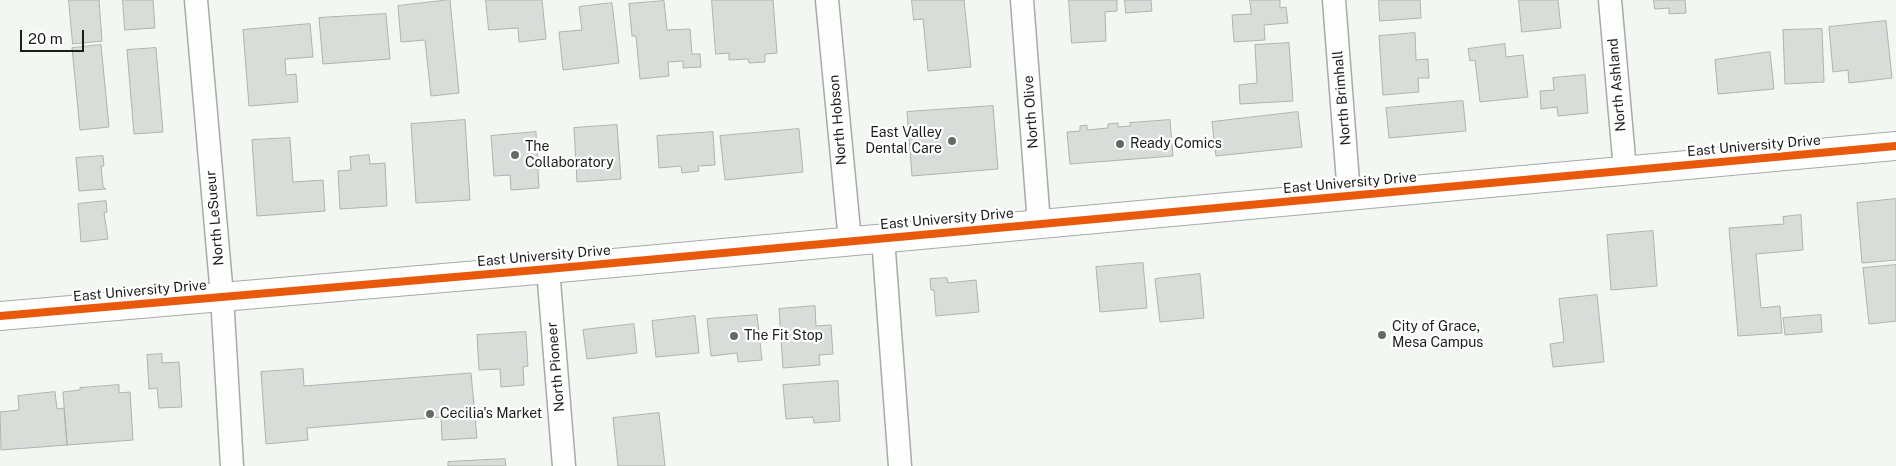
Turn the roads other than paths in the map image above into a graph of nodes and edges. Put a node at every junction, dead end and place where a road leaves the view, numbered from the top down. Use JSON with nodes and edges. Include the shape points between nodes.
{"nodes":[{"id":1,"x":196,"y":0,"type":"edge"},
{"id":2,"x":827,"y":0,"type":"edge"},
{"id":3,"x":1022,"y":0,"type":"edge"},
{"id":4,"x":1334,"y":0,"type":"edge"},
{"id":5,"x":1610,"y":0,"type":"edge"},
{"id":6,"x":1896,"y":146,"type":"edge"},
{"id":7,"x":1625,"y":170,"type":"junction"},
{"id":8,"x":1349,"y":195,"type":"junction"},
{"id":9,"x":1039,"y":224,"type":"junction"},
{"id":10,"x":883,"y":238,"type":"junction"},
{"id":11,"x":850,"y":241,"type":"junction"},
{"id":12,"x":548,"y":269,"type":"junction"},
{"id":13,"x":222,"y":296,"type":"junction"},
{"id":14,"x":0,"y":316,"type":"edge"},
{"id":15,"x":232,"y":466,"type":"edge"},
{"id":16,"x":564,"y":466,"type":"edge"},
{"id":17,"x":900,"y":466,"type":"edge"}],
"edges":[{"from":1,"to":13,"type":"street","name":"North LeSueur"},
{"from":2,"to":11,"type":"street","name":"North Hobson"},
{"from":3,"to":9,"type":"street","name":"North Olive"},
{"from":4,"to":8,"type":"street","name":"North Brimhall"},
{"from":5,"to":7,"type":"street","name":"North Ashland"},
{"from":6,"to":7,"type":"main road","name":"East University Drive"},
{"from":7,"to":8,"type":"main road","name":"East University Drive"},
{"from":8,"to":9,"type":"main road","name":"East University Drive"},
{"from":9,"to":10,"type":"main road","name":"East University Drive"},
{"from":10,"to":11,"type":"main road","name":"East University Drive"},
{"from":10,"to":17,"type":"street"},
{"from":11,"to":12,"type":"main road","name":"East University Drive"},
{"from":12,"to":13,"type":"main road","name":"East University Drive"},
{"from":12,"to":16,"type":"street","name":"North Pioneer"},
{"from":13,"to":14,"type":"main road","name":"East University Drive"},
{"from":13,"to":15,"type":"street","name":"North LeSueur"}]}
